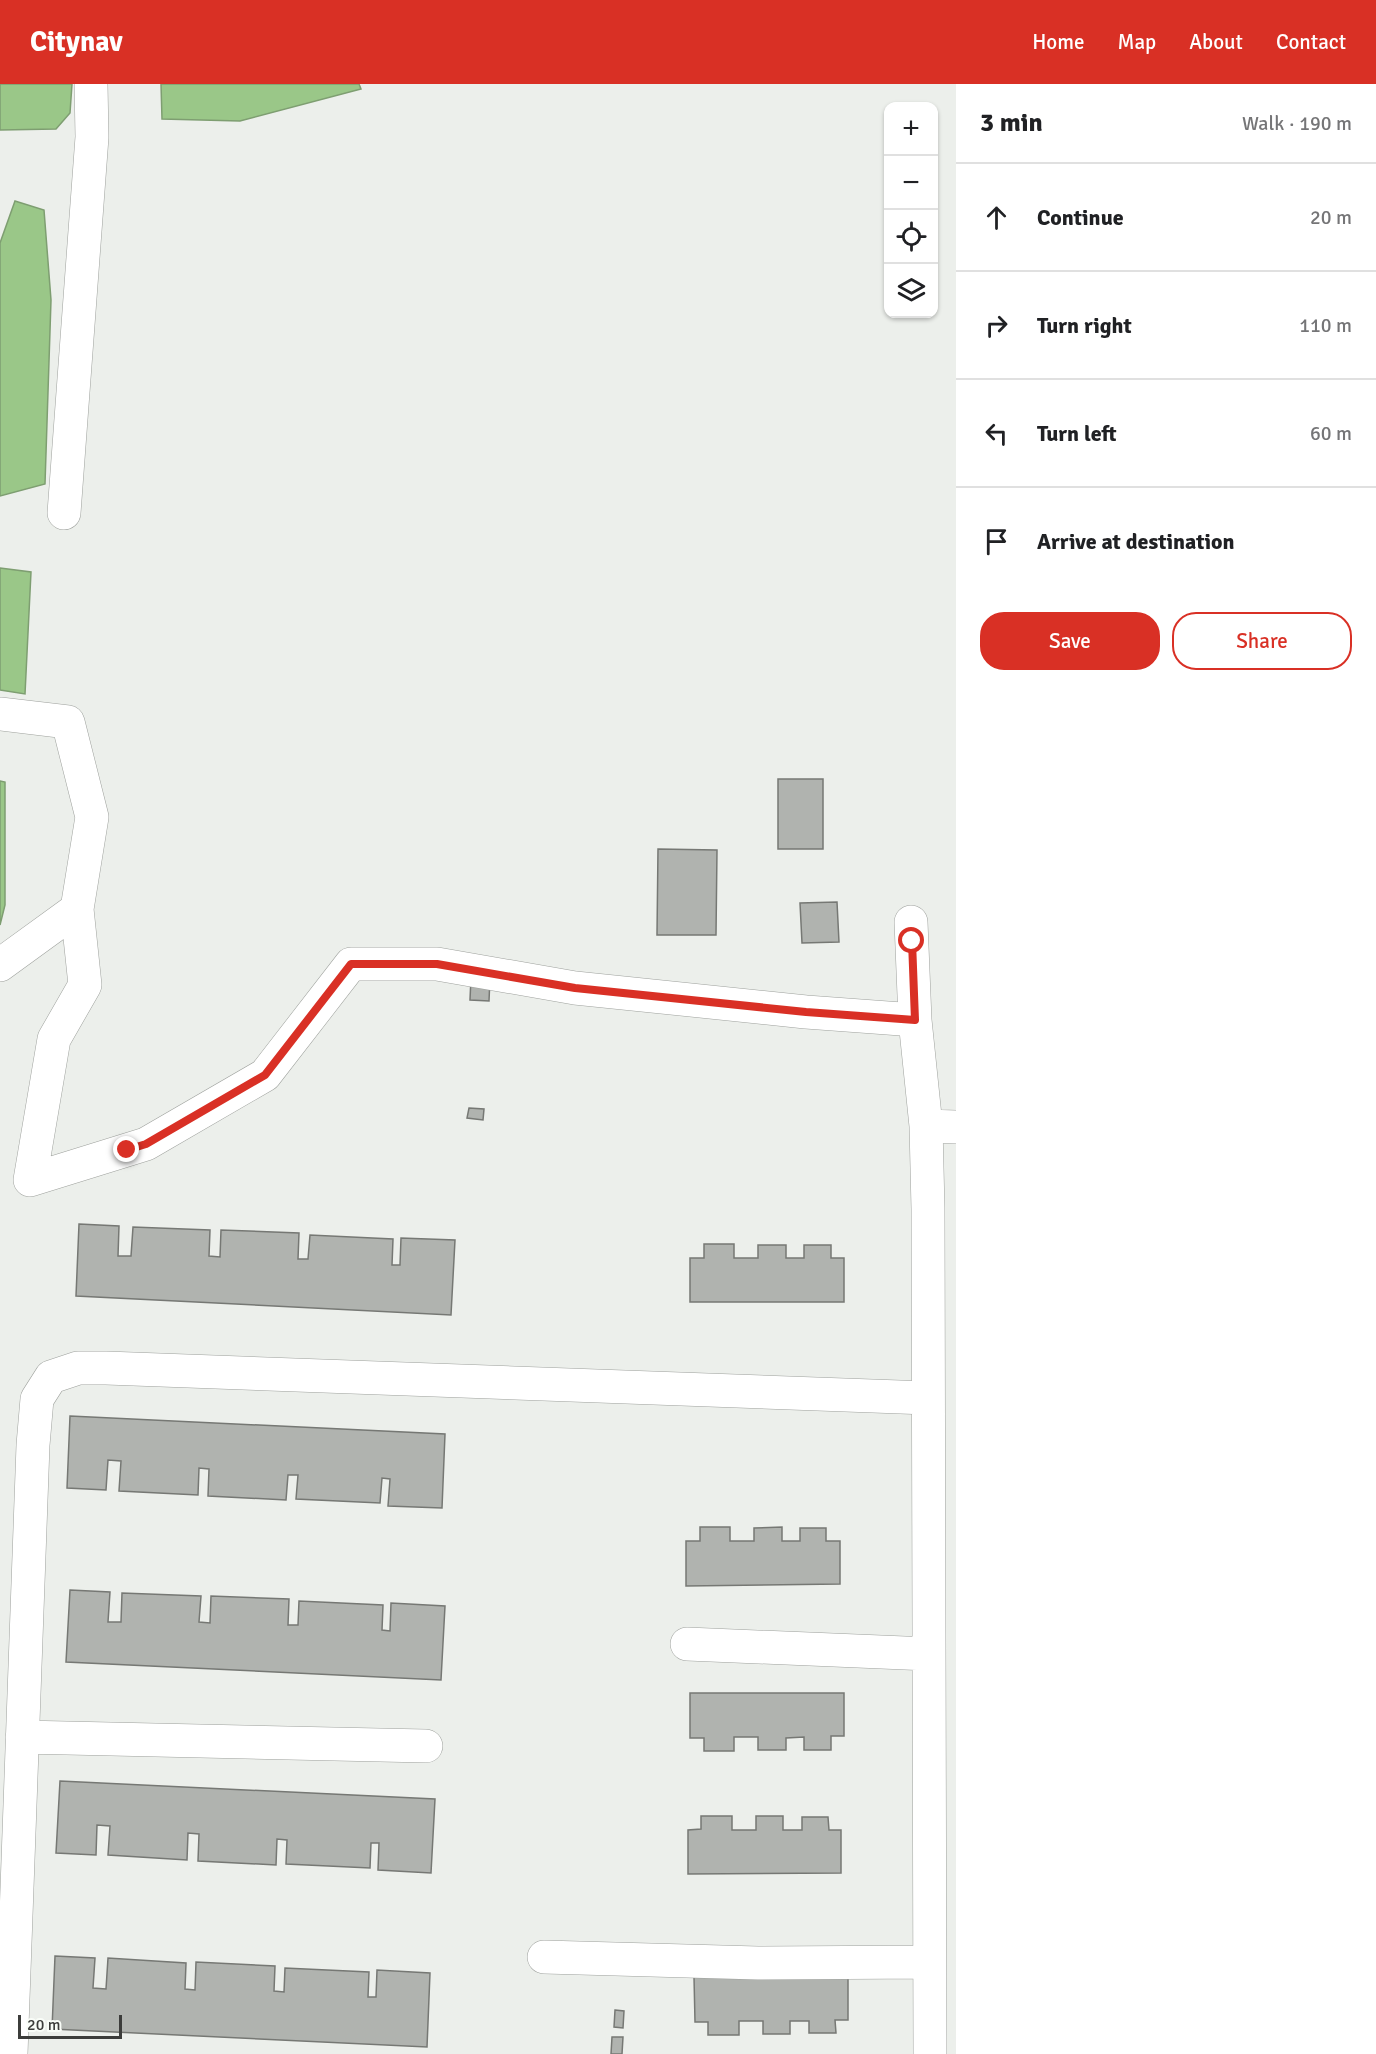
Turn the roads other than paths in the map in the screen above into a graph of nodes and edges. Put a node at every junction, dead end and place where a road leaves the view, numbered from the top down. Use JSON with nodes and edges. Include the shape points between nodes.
{"nodes":[{"id":1,"x":91,"y":84,"type":"edge"},
{"id":2,"x":64,"y":513,"type":"dead end"},
{"id":3,"x":0,"y":714,"type":"edge"},
{"id":4,"x":77,"y":909,"type":"junction"},
{"id":5,"x":911,"y":922,"type":"dead end"},
{"id":6,"x":0,"y":964,"type":"edge"},
{"id":7,"x":915,"y":1020,"type":"junction"},
{"id":8,"x":941,"y":1126,"type":"edge"},
{"id":9,"x":928,"y":1398,"type":"junction"},
{"id":10,"x":687,"y":1644,"type":"dead end"},
{"id":11,"x":929,"y":1653,"type":"junction"},
{"id":12,"x":22,"y":1737,"type":"junction"},
{"id":13,"x":426,"y":1746,"type":"dead end"},
{"id":14,"x":544,"y":1957,"type":"dead end"},
{"id":15,"x":929,"y":1962,"type":"junction"},
{"id":16,"x":11,"y":2054,"type":"edge"},
{"id":17,"x":930,"y":2054,"type":"edge"}],
"edges":[{"from":1,"to":2,"type":"street","via":[[92,137]]},
{"from":3,"to":4,"type":"street","via":[[68,722],[92,817]]},
{"from":4,"to":6,"type":"street"},
{"from":4,"to":7,"type":"street","via":[[85,985],[54,1039],[30,1180],[146,1144],[265,1075],[351,964],[437,964],[575,988]]},
{"from":5,"to":7,"type":"street"},
{"from":7,"to":8,"type":"street"},
{"from":8,"to":9,"type":"street"},
{"from":9,"to":11,"type":"street"},
{"from":9,"to":12,"type":"street","via":[[106,1368],[78,1368],[61,1373],[51,1377],[37,1399]]},
{"from":10,"to":11,"type":"street"},
{"from":11,"to":15,"type":"street"},
{"from":12,"to":13,"type":"street"},
{"from":12,"to":16,"type":"street"},
{"from":14,"to":15,"type":"street"},
{"from":15,"to":17,"type":"street"}]}
